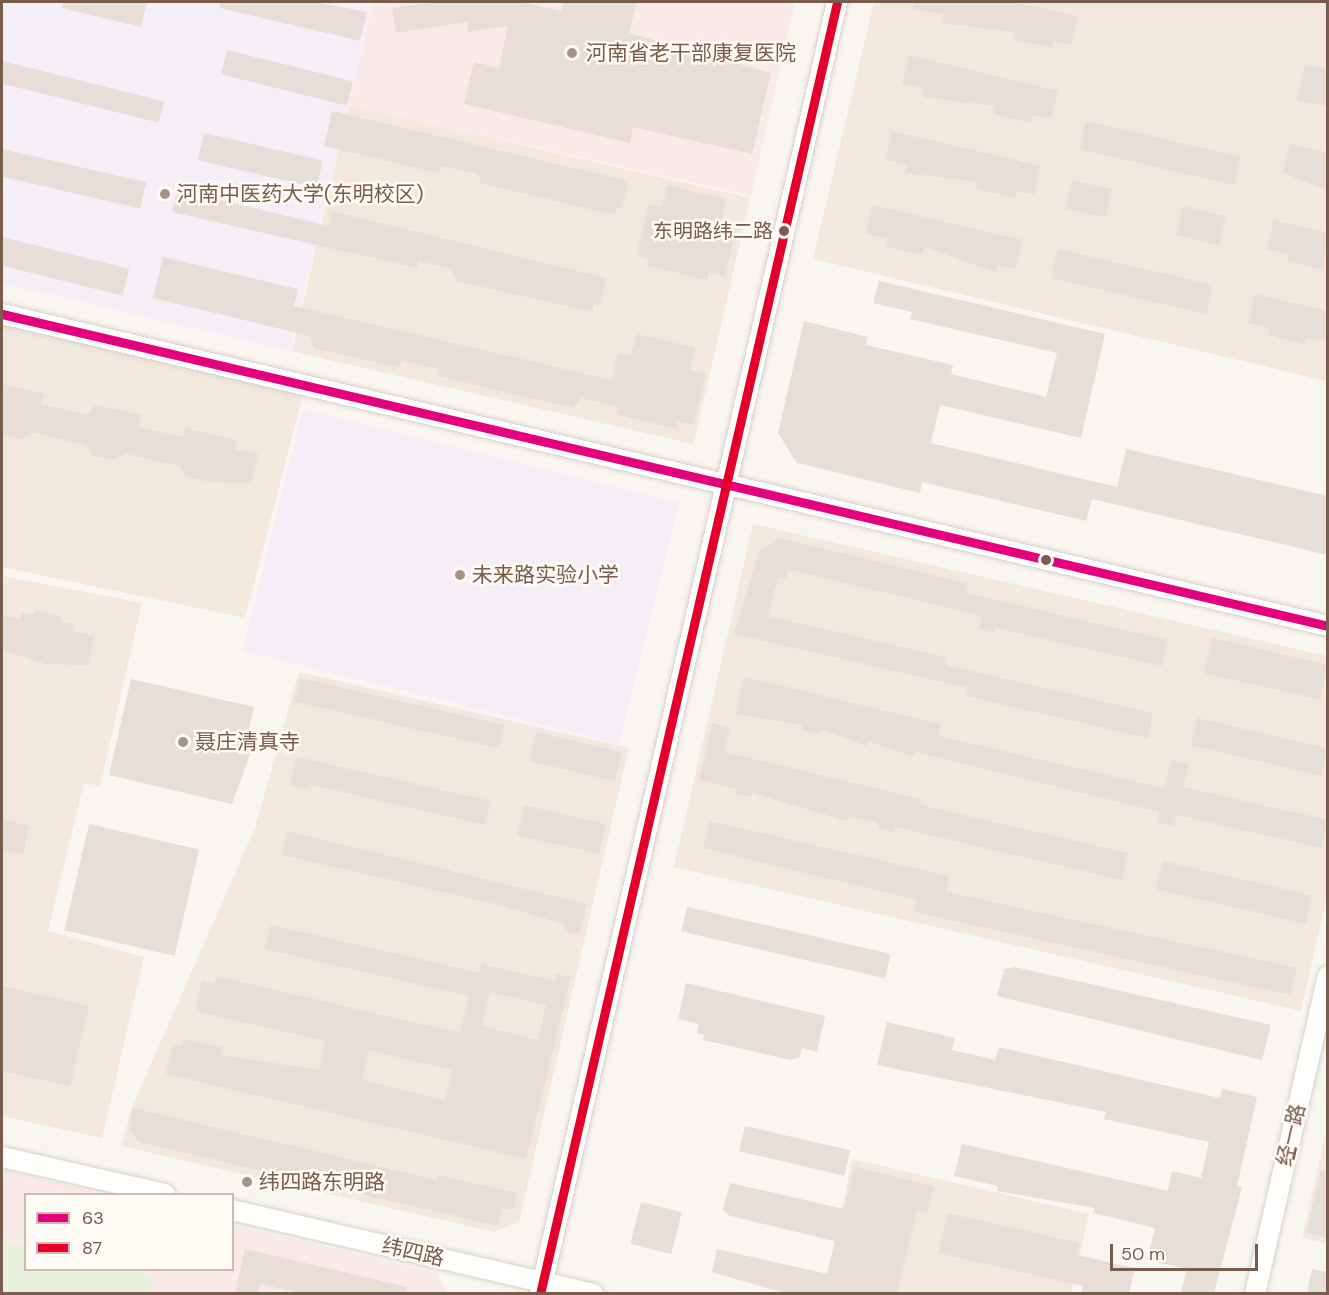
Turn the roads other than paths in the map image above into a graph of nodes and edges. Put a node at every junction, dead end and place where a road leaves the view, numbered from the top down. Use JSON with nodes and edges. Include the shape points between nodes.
{"nodes":[{"id":1,"x":837,"y":2,"type":"edge"},
{"id":2,"x":2,"y":314,"type":"edge"},
{"id":3,"x":726,"y":485,"type":"junction"},
{"id":4,"x":1328,"y":626,"type":"edge"},
{"id":5,"x":1328,"y":976,"type":"edge"},
{"id":6,"x":2,"y":1156,"type":"edge"},
{"id":7,"x":161,"y":1193,"type":"edge"},
{"id":8,"x":234,"y":1211,"type":"edge"},
{"id":9,"x":541,"y":1288,"type":"edge"},
{"id":10,"x":593,"y":1293,"type":"edge"},
{"id":11,"x":1255,"y":1293,"type":"edge"}],
"edges":[{"from":1,"to":3,"type":"street"},
{"from":2,"to":3,"type":"street"},
{"from":3,"to":4,"type":"street"},
{"from":3,"to":9,"type":"street"},
{"from":5,"to":11,"type":"street","name":"经一路"},
{"from":6,"to":7,"type":"street"},
{"from":8,"to":9,"type":"street","name":"纬四路"},
{"from":9,"to":10,"type":"street","name":"纬四路"}]}
